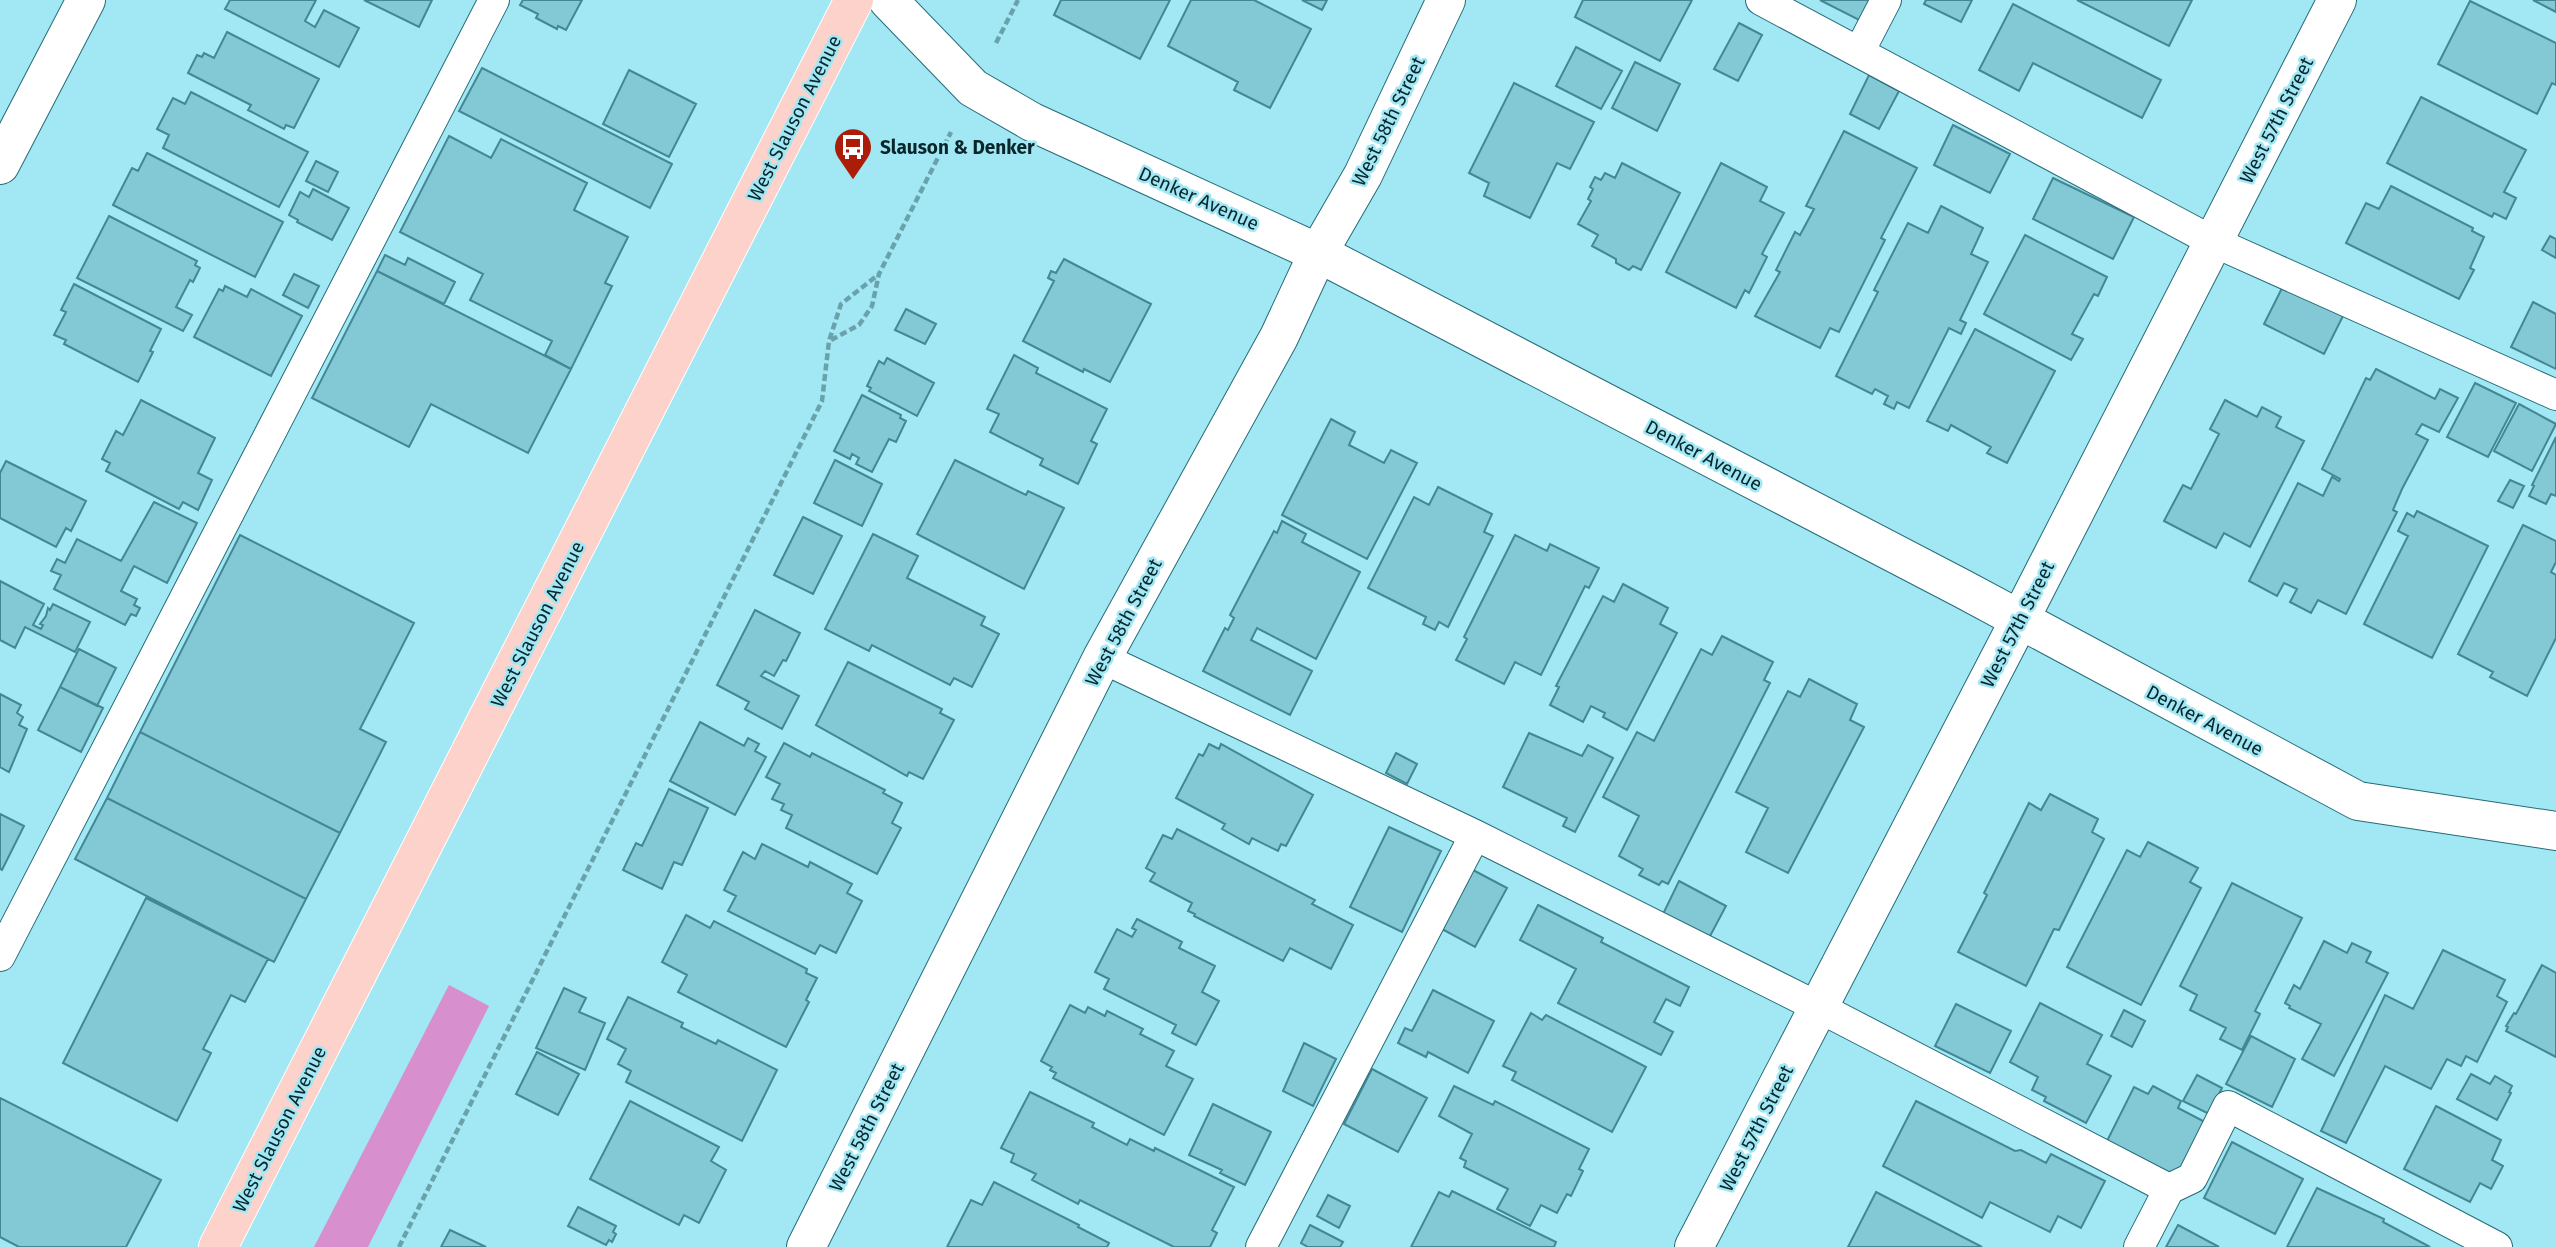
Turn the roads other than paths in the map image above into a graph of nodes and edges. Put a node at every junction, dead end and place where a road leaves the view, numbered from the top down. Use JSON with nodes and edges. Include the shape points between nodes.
{"nodes":[{"id":1,"x":86,"y":0,"type":"edge"},
{"id":2,"x":494,"y":0,"type":"edge"},
{"id":3,"x":855,"y":0,"type":"edge"},
{"id":4,"x":888,"y":0,"type":"edge"},
{"id":5,"x":1446,"y":0,"type":"edge"},
{"id":6,"x":1760,"y":0,"type":"edge"},
{"id":7,"x":1886,"y":0,"type":"edge"},
{"id":8,"x":2337,"y":0,"type":"edge"},
{"id":9,"x":1859,"y":52,"type":"junction"},
{"id":10,"x":0,"y":165,"type":"edge"},
{"id":11,"x":2214,"y":242,"type":"junction"},
{"id":12,"x":1318,"y":253,"type":"junction"},
{"id":13,"x":2556,"y":394,"type":"edge"},
{"id":14,"x":2019,"y":621,"type":"junction"},
{"id":15,"x":1102,"y":658,"type":"junction"},
{"id":16,"x":2556,"y":831,"type":"edge"},
{"id":17,"x":1475,"y":835,"type":"junction"},
{"id":18,"x":0,"y":957,"type":"edge"},
{"id":19,"x":1818,"y":1007,"type":"junction"},
{"id":20,"x":2169,"y":1189,"type":"junction"},
{"id":21,"x":218,"y":1247,"type":"edge"},
{"id":22,"x":806,"y":1247,"type":"edge"},
{"id":23,"x":1261,"y":1247,"type":"edge"},
{"id":24,"x":1694,"y":1247,"type":"edge"},
{"id":25,"x":2139,"y":1247,"type":"edge"},
{"id":26,"x":2497,"y":1247,"type":"edge"}],
"edges":[{"from":1,"to":10,"type":"street"},
{"from":2,"to":18,"type":"lane"},
{"from":3,"to":21,"type":"main road","name":"West Slauson Avenue"},
{"from":4,"to":12,"type":"street","name":"Denker Avenue","via":[[973,88],[1032,122]]},
{"from":5,"to":12,"type":"street","name":"West 58th Street","via":[[1363,175]]},
{"from":6,"to":9,"type":"lane"},
{"from":7,"to":9,"type":"lane"},
{"from":8,"to":11,"type":"street","name":"West 57th Street"},
{"from":9,"to":11,"type":"lane"},
{"from":11,"to":13,"type":"lane"},
{"from":11,"to":14,"type":"street","name":"West 57th Street"},
{"from":12,"to":14,"type":"street","name":"Denker Avenue"},
{"from":12,"to":15,"type":"street","name":"West 58th Street","via":[[1279,337]]},
{"from":14,"to":16,"type":"street","name":"Denker Avenue","via":[[2358,800]]},
{"from":14,"to":19,"type":"street","name":"West 57th Street"},
{"from":15,"to":17,"type":"lane"},
{"from":15,"to":22,"type":"street","name":"West 58th Street"},
{"from":17,"to":19,"type":"lane"},
{"from":17,"to":23,"type":"lane"},
{"from":19,"to":20,"type":"lane"},
{"from":19,"to":24,"type":"street","name":"West 57th Street"},
{"from":20,"to":25,"type":"lane"},
{"from":20,"to":26,"type":"lane","via":[[2192,1178],[2228,1106]]}]}
